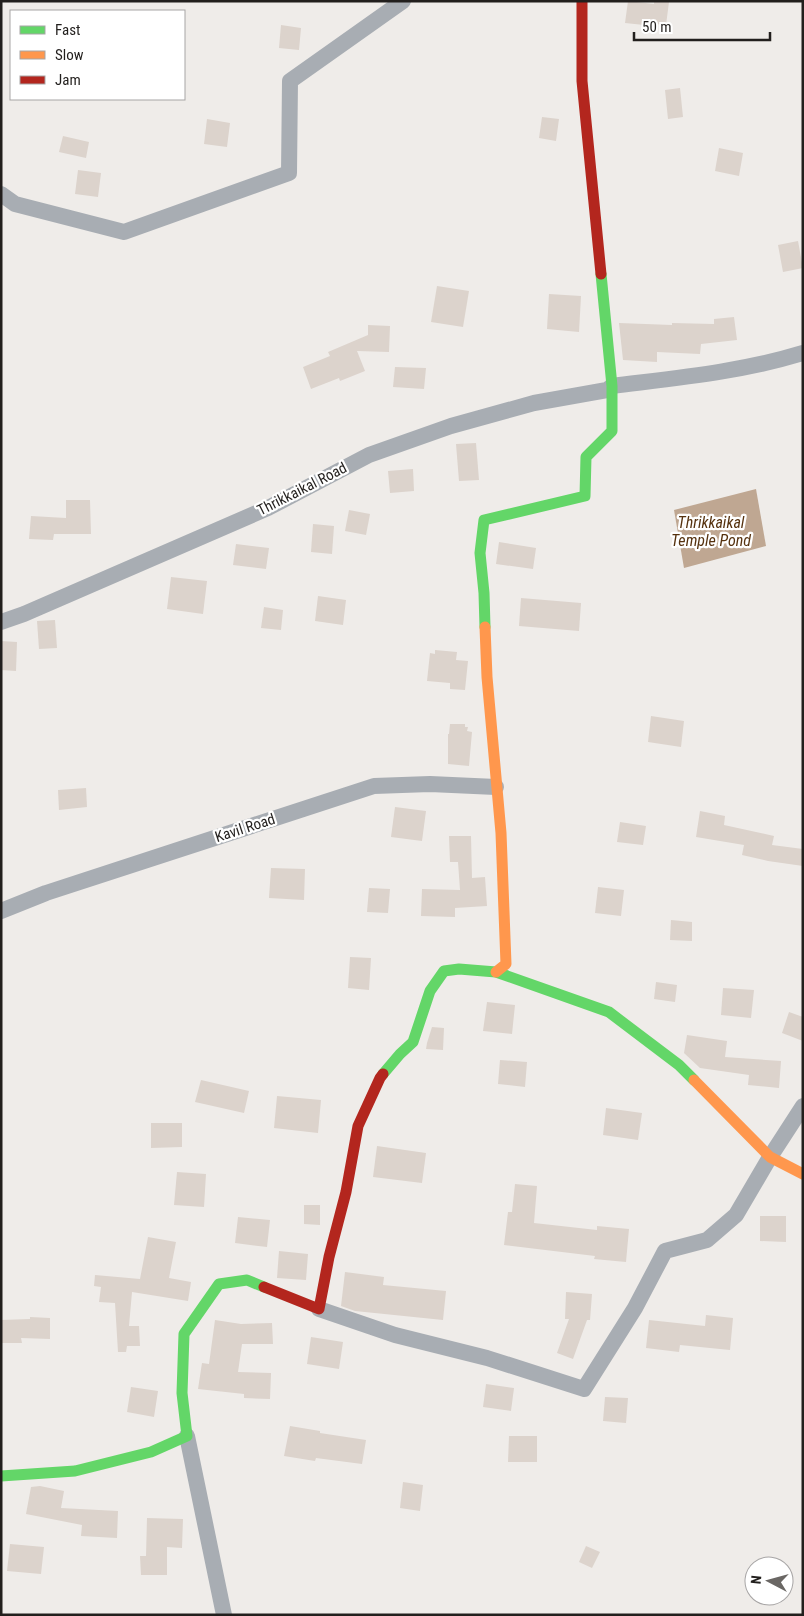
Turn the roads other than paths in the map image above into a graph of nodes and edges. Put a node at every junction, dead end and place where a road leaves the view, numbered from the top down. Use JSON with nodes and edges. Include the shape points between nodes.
{"nodes":[{"id":1,"x":403,"y":1,"type":"edge"},
{"id":2,"x":582,"y":1,"type":"edge"},
{"id":3,"x":1,"y":194,"type":"edge"},
{"id":4,"x":803,"y":353,"type":"edge"},
{"id":5,"x":612,"y":386,"type":"junction"},
{"id":6,"x":1,"y":622,"type":"edge"},
{"id":7,"x":496,"y":787,"type":"junction"},
{"id":8,"x":1,"y":910,"type":"edge"},
{"id":9,"x":496,"y":972,"type":"junction"},
{"id":10,"x":803,"y":1106,"type":"edge"},
{"id":11,"x":770,"y":1157,"type":"junction"},
{"id":12,"x":803,"y":1174,"type":"edge"},
{"id":13,"x":319,"y":1309,"type":"junction"},
{"id":14,"x":188,"y":1436,"type":"junction"},
{"id":15,"x":1,"y":1476,"type":"edge"},
{"id":16,"x":224,"y":1615,"type":"edge"}],
"edges":[{"from":1,"to":3,"type":"street","via":[[290,81],[289,173],[124,232],[15,204]]},
{"from":2,"to":5,"type":"street","via":[[582,82]]},
{"from":4,"to":5,"type":"street","name":"Thrikkaikal Road","via":[[773,362]]},
{"from":5,"to":6,"type":"street","name":"Thrikkaikal Road","via":[[607,390],[534,403],[451,426],[369,455],[268,508]]},
{"from":5,"to":7,"type":"street","via":[[612,431],[586,457],[585,496],[484,520],[480,553]]},
{"from":7,"to":8,"type":"street","name":"Kavil Road","via":[[374,786]]},
{"from":7,"to":9,"type":"street","via":[[506,964]]},
{"from":9,"to":11,"type":"street","via":[[609,1012],[680,1065]]},
{"from":9,"to":13,"type":"street","via":[[444,971],[430,991],[413,1042],[380,1078],[358,1126]]},
{"from":10,"to":11,"type":"street"},
{"from":11,"to":12,"type":"street"},
{"from":11,"to":13,"type":"street","via":[[736,1215],[706,1240],[665,1251],[635,1308],[584,1389],[487,1358],[395,1335]]},
{"from":13,"to":14,"type":"street","via":[[247,1280],[219,1284],[184,1334],[182,1393]]},
{"from":14,"to":15,"type":"street","via":[[151,1452],[75,1471]]},
{"from":14,"to":16,"type":"street"}]}
